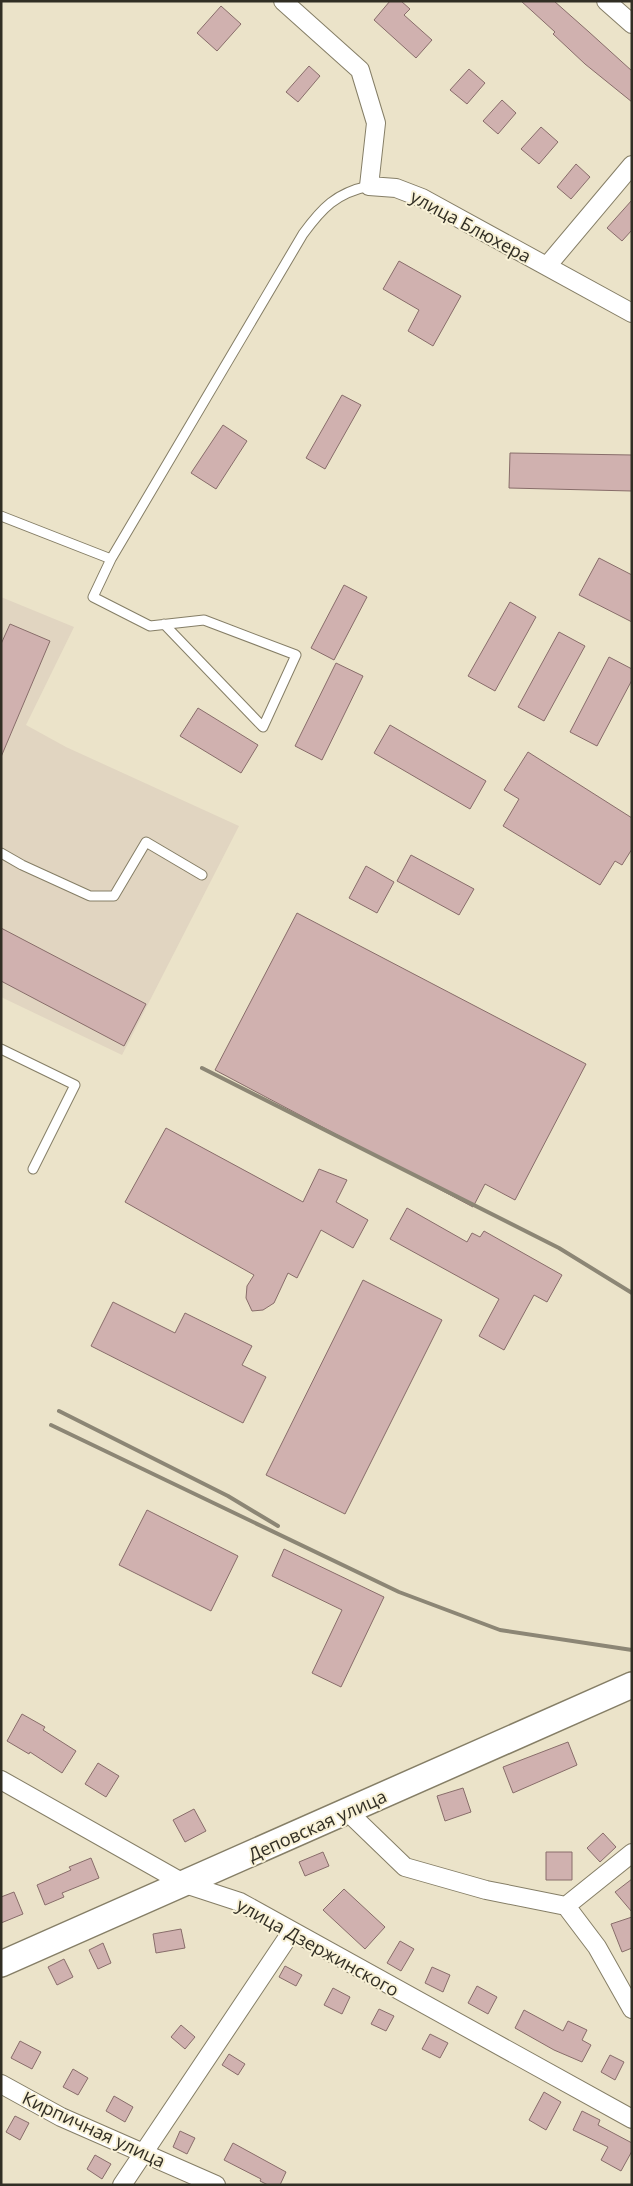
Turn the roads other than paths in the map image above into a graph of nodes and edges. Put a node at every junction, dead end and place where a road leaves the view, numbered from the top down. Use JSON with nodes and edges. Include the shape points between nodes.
{"nodes":[{"id":1,"x":283,"y":1,"type":"edge"},
{"id":2,"x":606,"y":1,"type":"edge"},
{"id":3,"x":632,"y":24,"type":"edge"},
{"id":4,"x":632,"y":165,"type":"edge"},
{"id":5,"x":369,"y":186,"type":"junction"},
{"id":6,"x":547,"y":266,"type":"junction"},
{"id":7,"x":632,"y":312,"type":"edge"},
{"id":8,"x":1,"y":516,"type":"edge"},
{"id":9,"x":111,"y":559,"type":"junction"},
{"id":10,"x":164,"y":624,"type":"junction"},
{"id":11,"x":1,"y":853,"type":"edge"},
{"id":12,"x":202,"y":875,"type":"dead end"},
{"id":13,"x":1,"y":1050,"type":"edge"},
{"id":14,"x":33,"y":1170,"type":"dead end"},
{"id":15,"x":632,"y":1685,"type":"edge"},
{"id":16,"x":1,"y":1780,"type":"edge"},
{"id":17,"x":348,"y":1812,"type":"junction"},
{"id":18,"x":632,"y":1853,"type":"edge"},
{"id":19,"x":185,"y":1884,"type":"junction"},
{"id":20,"x":566,"y":1906,"type":"junction"},
{"id":21,"x":292,"y":1931,"type":"junction"},
{"id":22,"x":1,"y":1964,"type":"edge"},
{"id":23,"x":632,"y":2009,"type":"edge"},
{"id":24,"x":1,"y":2084,"type":"edge"},
{"id":25,"x":632,"y":2119,"type":"edge"},
{"id":26,"x":143,"y":2153,"type":"junction"},
{"id":27,"x":122,"y":2185,"type":"edge"},
{"id":28,"x":216,"y":2185,"type":"edge"}],
"edges":[{"from":1,"to":5,"type":"street","via":[[360,70],[376,123]]},
{"from":2,"to":3,"type":"street"},
{"from":4,"to":6,"type":"street"},
{"from":5,"to":6,"type":"street","name":"улица Блюхера","via":[[396,188],[422,198]]},
{"from":5,"to":9,"type":"lane","via":[[353,189],[338,197],[321,210],[303,234]]},
{"from":6,"to":7,"type":"street","name":"улица Блюхера"},
{"from":8,"to":9,"type":"lane"},
{"from":9,"to":10,"type":"lane","via":[[93,597],[150,626]]},
{"from":10,"to":10,"type":"lane","via":[[204,620],[296,655],[263,727]]},
{"from":11,"to":12,"type":"lane","via":[[90,896],[114,896],[146,842]]},
{"from":13,"to":14,"type":"lane","via":[[75,1084]]},
{"from":15,"to":17,"type":"street","name":"Деповская улица"},
{"from":16,"to":19,"type":"street","name":"улица Дзержинского"},
{"from":17,"to":19,"type":"street","name":"Деповская улица"},
{"from":17,"to":20,"type":"street","via":[[405,1867],[486,1890]]},
{"from":18,"to":20,"type":"street"},
{"from":19,"to":21,"type":"street","name":"улица Дзержинского","via":[[240,1902]]},
{"from":19,"to":22,"type":"street","name":"Деповская улица"},
{"from":20,"to":23,"type":"street","via":[[597,1947]]},
{"from":21,"to":25,"type":"street","name":"улица Дзержинского"},
{"from":21,"to":26,"type":"street"},
{"from":24,"to":26,"type":"street","name":"Кирпичная улица","via":[[61,2117]]},
{"from":26,"to":27,"type":"street"},
{"from":26,"to":28,"type":"street","name":"Кирпичная улица"}]}
